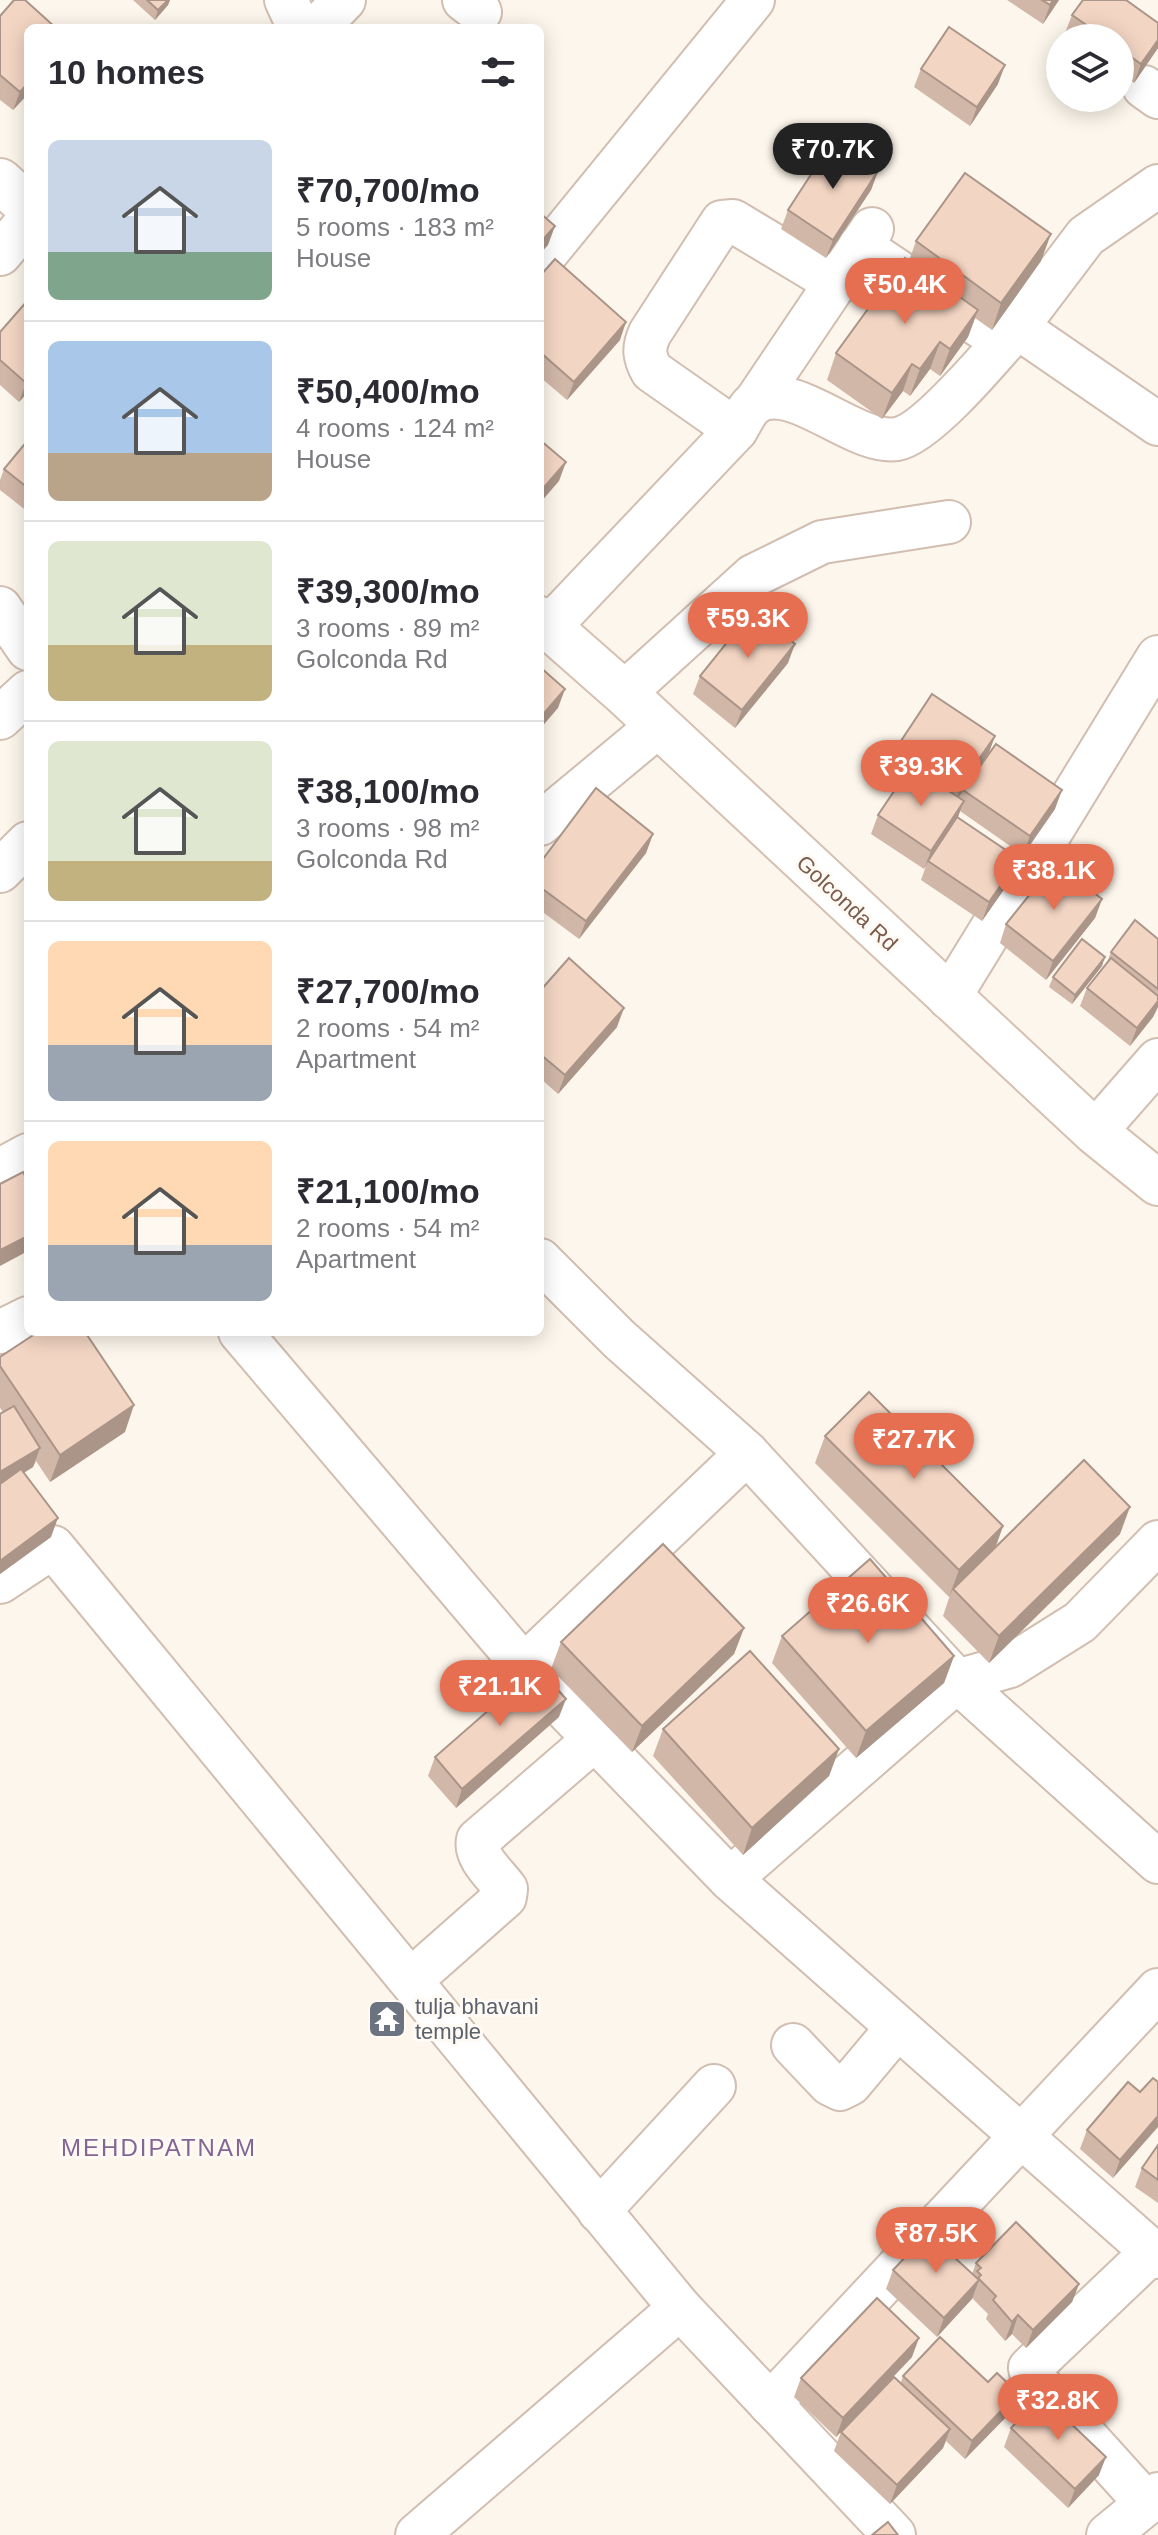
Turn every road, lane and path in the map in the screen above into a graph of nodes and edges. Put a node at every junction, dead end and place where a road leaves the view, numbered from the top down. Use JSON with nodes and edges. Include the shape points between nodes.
{"nodes":[{"id":1,"x":286,"y":0,"type":"edge"},
{"id":2,"x":344,"y":0,"type":"edge"},
{"id":3,"x":753,"y":0,"type":"edge"},
{"id":4,"x":297,"y":24,"type":"edge"},
{"id":5,"x":321,"y":24,"type":"edge"},
{"id":6,"x":0,"y":181,"type":"edge"},
{"id":7,"x":1158,"y":186,"type":"edge"},
{"id":8,"x":24,"y":202,"type":"edge"},
{"id":9,"x":24,"y":226,"type":"edge"},
{"id":10,"x":1027,"y":240,"type":"edge"},
{"id":11,"x":0,"y":254,"type":"edge"},
{"id":12,"x":544,"y":256,"type":"edge"},
{"id":13,"x":1063,"y":264,"type":"junction"},
{"id":14,"x":836,"y":283,"type":"junction"},
{"id":15,"x":1011,"y":334,"type":"junction"},
{"id":16,"x":745,"y":417,"type":"junction"},
{"id":17,"x":1158,"y":424,"type":"edge"},
{"id":18,"x":949,"y":522,"type":"dead end"},
{"id":19,"x":0,"y":608,"type":"edge"},
{"id":20,"x":544,"y":623,"type":"edge"},
{"id":21,"x":24,"y":643,"type":"edge"},
{"id":22,"x":1158,"y":657,"type":"edge"},
{"id":23,"x":624,"y":693,"type":"junction"},
{"id":24,"x":24,"y":696,"type":"edge"},
{"id":25,"x":0,"y":718,"type":"edge"},
{"id":26,"x":658,"y":726,"type":"junction"},
{"id":27,"x":544,"y":821,"type":"edge"},
{"id":28,"x":24,"y":847,"type":"edge"},
{"id":29,"x":0,"y":871,"type":"edge"},
{"id":30,"x":949,"y":998,"type":"junction"},
{"id":31,"x":1158,"y":1060,"type":"edge"},
{"id":32,"x":1095,"y":1132,"type":"junction"},
{"id":33,"x":24,"y":1157,"type":"edge"},
{"id":34,"x":0,"y":1170,"type":"edge"},
{"id":35,"x":1158,"y":1183,"type":"edge"},
{"id":36,"x":544,"y":1264,"type":"edge"},
{"id":37,"x":24,"y":1320,"type":"edge"},
{"id":38,"x":0,"y":1332,"type":"edge"},
{"id":39,"x":243,"y":1336,"type":"edge"},
{"id":40,"x":747,"y":1453,"type":"junction"},
{"id":41,"x":1158,"y":1542,"type":"edge"},
{"id":42,"x":0,"y":1582,"type":"edge"},
{"id":43,"x":524,"y":1666,"type":"junction"},
{"id":44,"x":957,"y":1681,"type":"junction"},
{"id":45,"x":595,"y":1739,"type":"junction"},
{"id":46,"x":1158,"y":1862,"type":"edge"},
{"id":47,"x":730,"y":1879,"type":"junction"},
{"id":48,"x":411,"y":1980,"type":"junction"},
{"id":49,"x":1158,"y":1990,"type":"edge"},
{"id":50,"x":897,"y":2028,"type":"junction"},
{"id":51,"x":793,"y":2045,"type":"dead end"},
{"id":52,"x":714,"y":2086,"type":"dead end"},
{"id":53,"x":1021,"y":2138,"type":"junction"},
{"id":54,"x":599,"y":2211,"type":"junction"},
{"id":55,"x":1155,"y":2254,"type":"edge"},
{"id":56,"x":680,"y":2308,"type":"junction"},
{"id":57,"x":770,"y":2404,"type":"junction"},
{"id":58,"x":1152,"y":2498,"type":"edge"},
{"id":59,"x":417,"y":2535,"type":"edge"},
{"id":60,"x":894,"y":2535,"type":"edge"},
{"id":61,"x":1108,"y":2535,"type":"edge"}],
"edges":[{"from":1,"to":4,"type":"street"},
{"from":2,"to":5,"type":"street"},
{"from":3,"to":12,"type":"street"},
{"from":6,"to":8,"type":"main road"},
{"from":7,"to":13,"type":"street","via":[[1086,236]]},
{"from":9,"to":11,"type":"street"},
{"from":10,"to":13,"type":"street"},
{"from":13,"to":15,"type":"street"},
{"from":14,"to":15,"type":"street","via":[[866,237]]},
{"from":14,"to":16,"type":"street"},
{"from":14,"to":16,"type":"street","via":[[733,221],[722,222],[650,333],[645,359],[652,371]]},
{"from":15,"to":16,"type":"street","via":[[922,426],[900,438],[879,439],[854,431],[813,407],[789,400],[769,399]]},
{"from":15,"to":17,"type":"street"},
{"from":16,"to":20,"type":"street"},
{"from":18,"to":23,"type":"street","via":[[822,542],[753,576]]},
{"from":19,"to":21,"type":"street"},
{"from":20,"to":23,"type":"main road","name":"Golconda Rd"},
{"from":22,"to":30,"type":"street"},
{"from":23,"to":26,"type":"main road","name":"Golconda Rd"},
{"from":24,"to":25,"type":"street"},
{"from":26,"to":27,"type":"street"},
{"from":26,"to":30,"type":"main road","name":"Golconda Rd"},
{"from":28,"to":29,"type":"street"},
{"from":30,"to":32,"type":"main road","name":"Golconda Rd"},
{"from":31,"to":32,"type":"street"},
{"from":32,"to":35,"type":"main road","name":"Golconda Rd"},
{"from":33,"to":34,"type":"street"},
{"from":36,"to":40,"type":"street"},
{"from":37,"to":38,"type":"street"},
{"from":39,"to":43,"type":"street"},
{"from":40,"to":43,"type":"street"},
{"from":40,"to":44,"type":"street"},
{"from":41,"to":44,"type":"street","via":[[1080,1622],[1010,1666]]},
{"from":42,"to":48,"type":"street","via":[[53,1547]]},
{"from":43,"to":45,"type":"street"},
{"from":44,"to":46,"type":"street"},
{"from":44,"to":47,"type":"street"},
{"from":45,"to":47,"type":"street"},
{"from":45,"to":48,"type":"street","via":[[478,1840],[477,1849],[506,1889],[505,1897]]},
{"from":47,"to":50,"type":"street"},
{"from":48,"to":54,"type":"street"},
{"from":49,"to":53,"type":"street"},
{"from":50,"to":51,"type":"street","via":[[840,2089]]},
{"from":50,"to":53,"type":"street"},
{"from":52,"to":54,"type":"street"},
{"from":53,"to":55,"type":"street"},
{"from":53,"to":57,"type":"street"},
{"from":54,"to":56,"type":"street"},
{"from":55,"to":58,"type":"street","via":[[1030,2368],[1032,2377]]},
{"from":56,"to":57,"type":"street"},
{"from":56,"to":59,"type":"street"},
{"from":57,"to":60,"type":"street"},
{"from":58,"to":61,"type":"street"}]}
